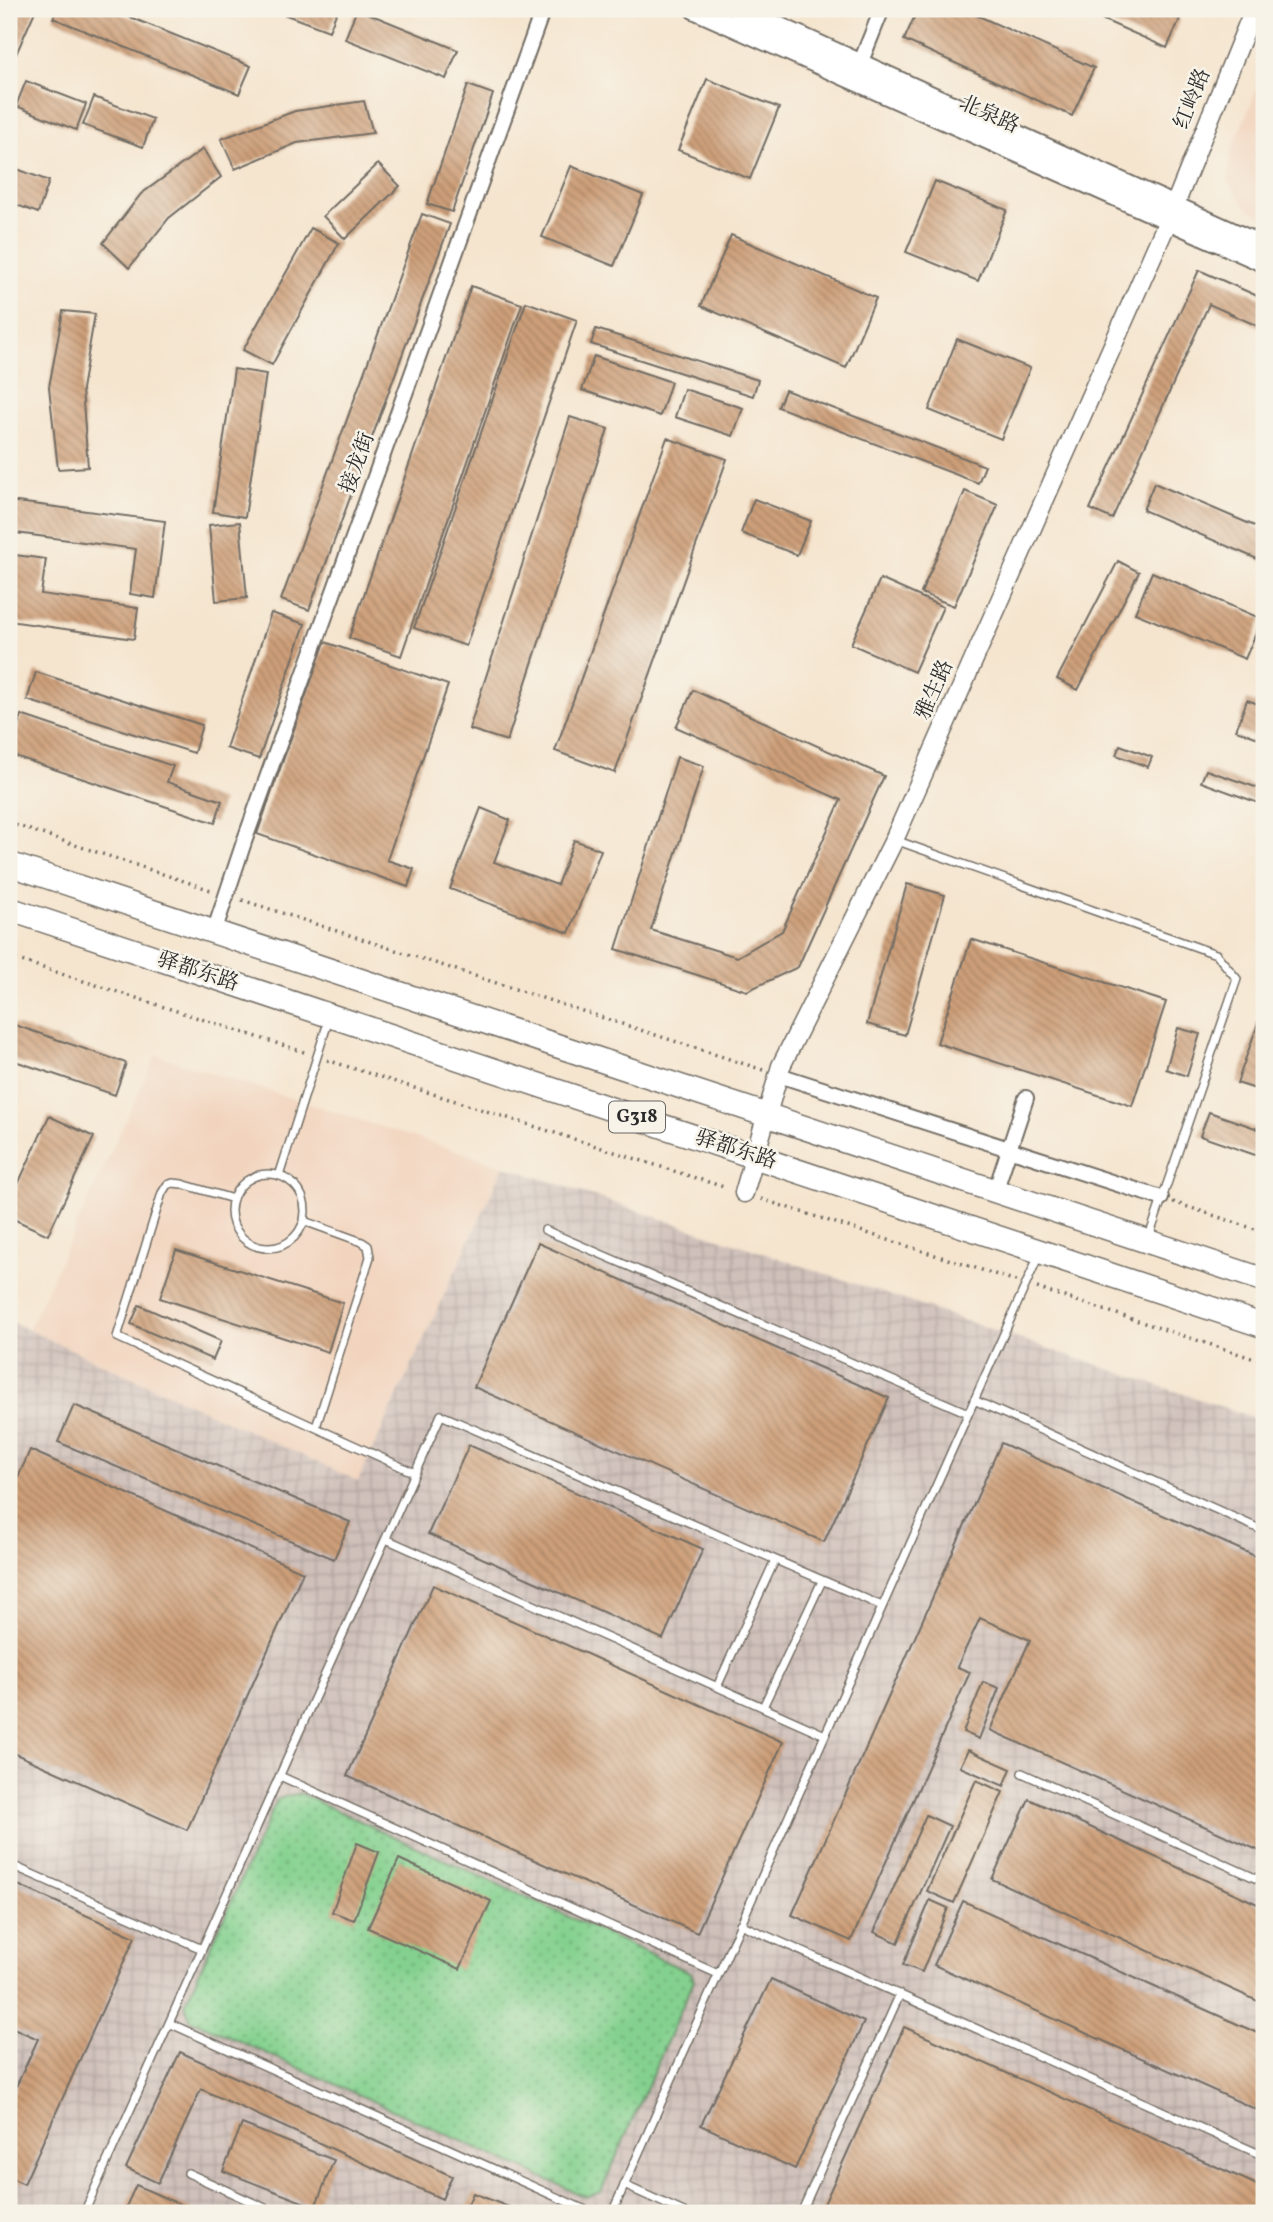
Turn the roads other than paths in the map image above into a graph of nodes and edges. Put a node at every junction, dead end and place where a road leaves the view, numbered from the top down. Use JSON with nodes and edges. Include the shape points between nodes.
{"nodes":[{"id":1,"x":543,"y":9,"type":"edge"},
{"id":2,"x":695,"y":9,"type":"edge"},
{"id":3,"x":740,"y":9,"type":"edge"},
{"id":4,"x":882,"y":9,"type":"edge"},
{"id":5,"x":1254,"y":9,"type":"edge"},
{"id":6,"x":860,"y":64,"type":"junction"},
{"id":7,"x":1171,"y":213,"type":"junction"},
{"id":8,"x":1264,"y":247,"type":"edge"},
{"id":9,"x":1264,"y":262,"type":"edge"},
{"id":10,"x":894,"y":840,"type":"junction"},
{"id":11,"x":9,"y":864,"type":"edge"},
{"id":12,"x":9,"y":909,"type":"edge"},
{"id":13,"x":214,"y":932,"type":"junction"},
{"id":14,"x":330,"y":1015,"type":"junction"},
{"id":15,"x":779,"y":1075,"type":"junction"},
{"id":16,"x":1026,"y":1098,"type":"dead end"},
{"id":17,"x":766,"y":1116,"type":"junction"},
{"id":18,"x":1008,"y":1149,"type":"junction"},
{"id":19,"x":754,"y":1155,"type":"junction"},
{"id":20,"x":279,"y":1176,"type":"junction"},
{"id":21,"x":996,"y":1189,"type":"junction"},
{"id":22,"x":744,"y":1193,"type":"road end"},
{"id":23,"x":1161,"y":1198,"type":"junction"},
{"id":24,"x":233,"y":1199,"type":"junction"},
{"id":25,"x":304,"y":1221,"type":"junction"},
{"id":26,"x":545,"y":1230,"type":"dead end"},
{"id":27,"x":1147,"y":1241,"type":"junction"},
{"id":28,"x":1040,"y":1252,"type":"junction"},
{"id":29,"x":1264,"y":1280,"type":"edge"},
{"id":30,"x":1264,"y":1326,"type":"edge"},
{"id":31,"x":974,"y":1400,"type":"junction"},
{"id":32,"x":968,"y":1413,"type":"junction"},
{"id":33,"x":316,"y":1427,"type":"junction"},
{"id":34,"x":415,"y":1473,"type":"junction"},
{"id":35,"x":1264,"y":1531,"type":"edge"},
{"id":36,"x":386,"y":1539,"type":"junction"},
{"id":37,"x":775,"y":1560,"type":"junction"},
{"id":38,"x":822,"y":1581,"type":"junction"},
{"id":39,"x":882,"y":1606,"type":"junction"},
{"id":40,"x":717,"y":1687,"type":"junction"},
{"id":41,"x":763,"y":1707,"type":"junction"},
{"id":42,"x":825,"y":1735,"type":"junction"},
{"id":43,"x":1022,"y":1773,"type":"dead end"},
{"id":44,"x":280,"y":1776,"type":"junction"},
{"id":45,"x":9,"y":1864,"type":"edge"},
{"id":46,"x":1264,"y":1882,"type":"edge"},
{"id":47,"x":740,"y":1924,"type":"junction"},
{"id":48,"x":202,"y":1949,"type":"junction"},
{"id":49,"x":718,"y":1974,"type":"junction"},
{"id":50,"x":900,"y":1994,"type":"junction"},
{"id":51,"x":169,"y":2023,"type":"junction"},
{"id":52,"x":1264,"y":2156,"type":"edge"},
{"id":53,"x":188,"y":2172,"type":"dead end"},
{"id":54,"x":624,"y":2185,"type":"junction"},
{"id":55,"x":84,"y":2213,"type":"edge"},
{"id":56,"x":276,"y":2213,"type":"edge"},
{"id":57,"x":593,"y":2213,"type":"edge"},
{"id":58,"x":612,"y":2213,"type":"edge"},
{"id":59,"x":686,"y":2213,"type":"edge"},
{"id":60,"x":801,"y":2213,"type":"edge"}],
"edges":[{"from":1,"to":13,"type":"street","name":"接龙街"},
{"from":2,"to":7,"type":"main road","name":"北泉路"},
{"from":3,"to":6,"type":"main road","name":"北泉路"},
{"from":4,"to":6,"type":"street"},
{"from":5,"to":7,"type":"street","name":"红岭路"},
{"from":6,"to":7,"type":"main road","name":"北泉路"},
{"from":7,"to":8,"type":"main road","name":"北泉路"},
{"from":7,"to":9,"type":"main road","name":"北泉路"},
{"from":7,"to":10,"type":"street","name":"雅生路"},
{"from":10,"to":15,"type":"street","name":"雅生路"},
{"from":10,"to":23,"type":"lane","via":[[1216,954],[1237,979]]},
{"from":11,"to":13,"type":"highway","name":"驿都东路","number":"G318"},
{"from":12,"to":14,"type":"highway","name":"驿都东路","number":"G318"},
{"from":13,"to":17,"type":"highway","name":"驿都东路","number":"G318"},
{"from":14,"to":19,"type":"highway","name":"驿都东路","number":"G318"},
{"from":14,"to":20,"type":"lane"},
{"from":15,"to":17,"type":"street","name":"雅生路"},
{"from":15,"to":18,"type":"street"},
{"from":16,"to":18,"type":"street"},
{"from":17,"to":19,"type":"street","name":"雅生路"},
{"from":17,"to":21,"type":"highway","name":"驿都东路","number":"G318"},
{"from":18,"to":21,"type":"street"},
{"from":18,"to":23,"type":"street"},
{"from":19,"to":22,"type":"street","name":"雅生路"},
{"from":19,"to":28,"type":"highway","name":"驿都东路","number":"G318"},
{"from":20,"to":24,"type":"lane","via":[[250,1178]]},
{"from":20,"to":25,"type":"lane","via":[[302,1196]]},
{"from":21,"to":27,"type":"highway","name":"驿都东路","number":"G318"},
{"from":23,"to":27,"type":"lane"},
{"from":24,"to":25,"type":"lane","via":[[236,1230],[255,1245],[266,1248],[289,1241]]},
{"from":24,"to":33,"type":"lane","via":[[181,1184],[167,1185],[117,1337]]},
{"from":25,"to":33,"type":"lane","via":[[362,1241],[370,1256]]},
{"from":26,"to":32,"type":"lane"},
{"from":27,"to":29,"type":"highway","name":"驿都东路","number":"G318"},
{"from":28,"to":30,"type":"highway","name":"驿都东路","number":"G318"},
{"from":28,"to":31,"type":"lane"},
{"from":31,"to":32,"type":"lane"},
{"from":31,"to":35,"type":"lane"},
{"from":32,"to":39,"type":"lane"},
{"from":33,"to":34,"type":"lane"},
{"from":34,"to":36,"type":"lane"},
{"from":34,"to":37,"type":"lane","via":[[441,1415]]},
{"from":36,"to":40,"type":"lane"},
{"from":36,"to":44,"type":"lane"},
{"from":37,"to":38,"type":"lane"},
{"from":37,"to":40,"type":"lane"},
{"from":38,"to":39,"type":"lane"},
{"from":38,"to":41,"type":"lane"},
{"from":39,"to":42,"type":"lane"},
{"from":40,"to":41,"type":"lane"},
{"from":41,"to":42,"type":"lane"},
{"from":42,"to":47,"type":"lane"},
{"from":43,"to":46,"type":"lane"},
{"from":44,"to":48,"type":"lane"},
{"from":44,"to":49,"type":"lane"},
{"from":45,"to":48,"type":"lane"},
{"from":47,"to":49,"type":"lane"},
{"from":47,"to":50,"type":"lane"},
{"from":48,"to":51,"type":"lane"},
{"from":49,"to":54,"type":"lane"},
{"from":50,"to":52,"type":"lane"},
{"from":50,"to":60,"type":"lane"},
{"from":51,"to":55,"type":"lane"},
{"from":51,"to":57,"type":"lane"},
{"from":53,"to":56,"type":"lane"},
{"from":54,"to":58,"type":"lane"},
{"from":54,"to":59,"type":"lane"}]}
